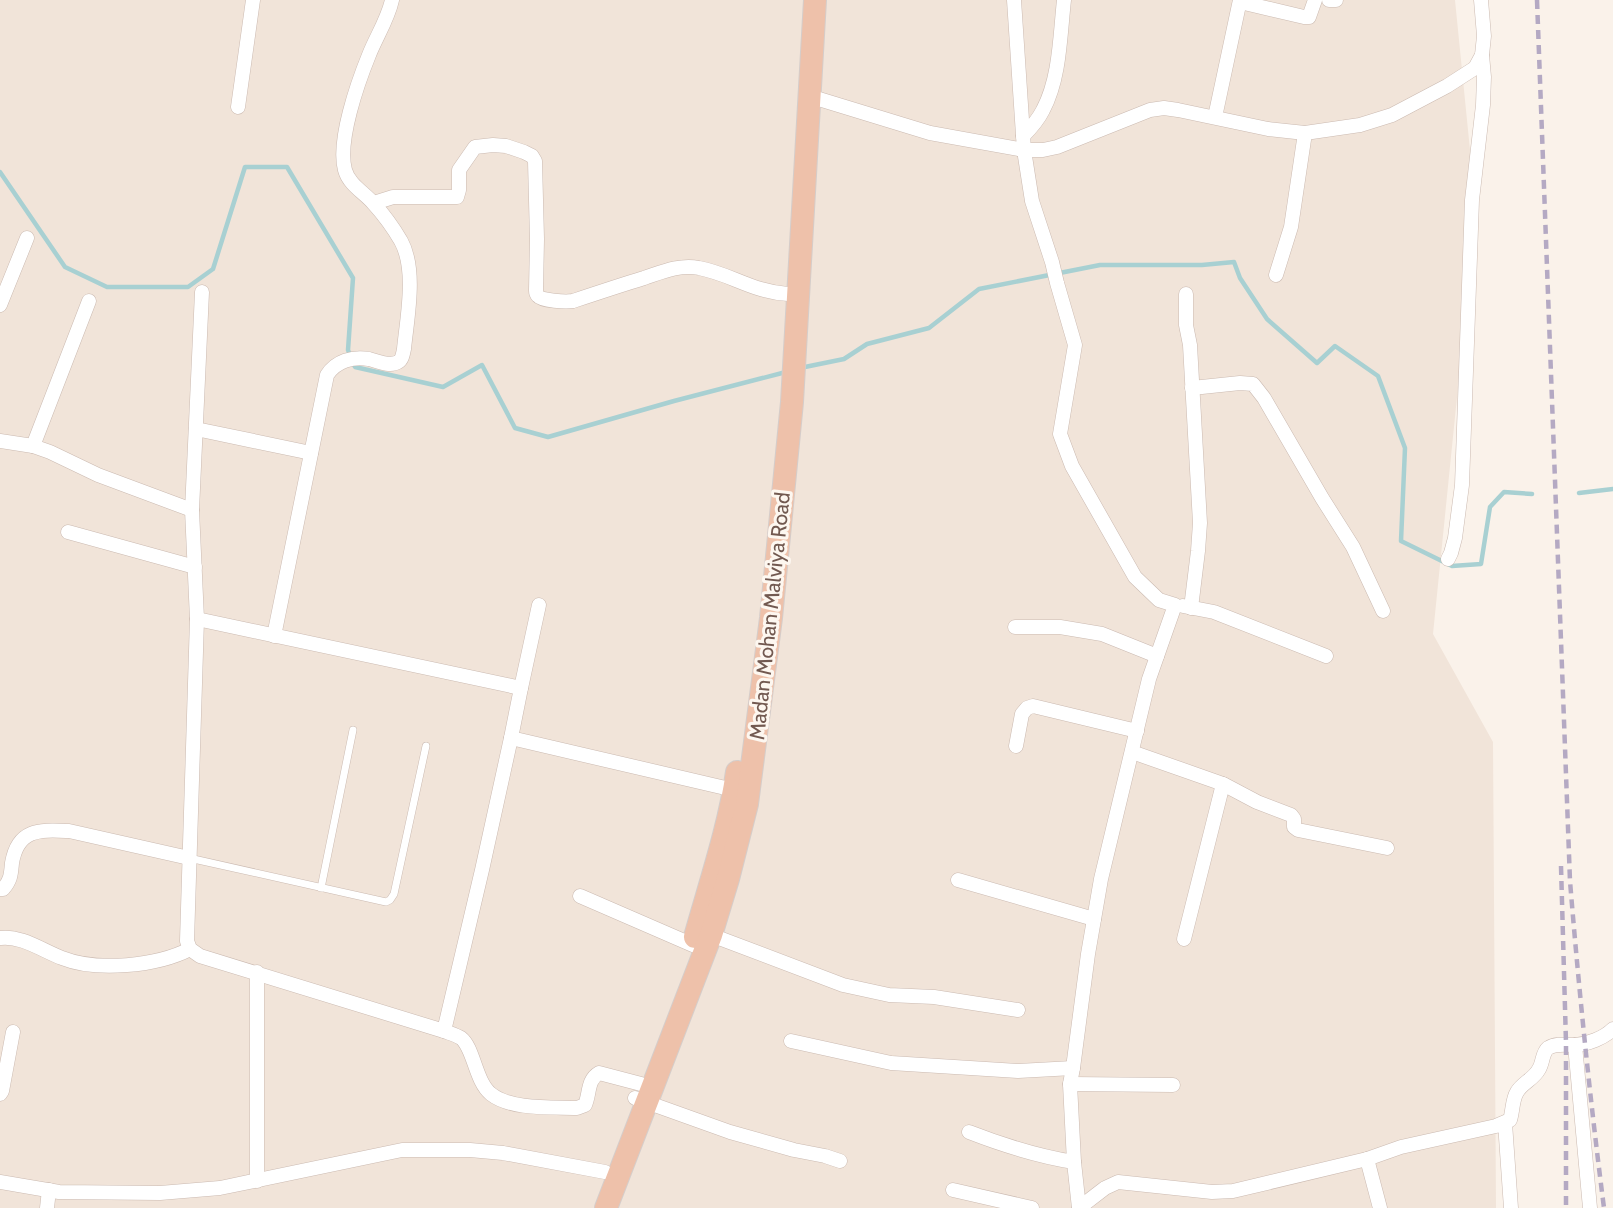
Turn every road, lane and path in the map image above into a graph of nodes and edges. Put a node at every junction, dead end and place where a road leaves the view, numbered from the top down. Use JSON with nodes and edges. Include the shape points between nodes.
{"nodes":[{"id":1,"x":253,"y":0,"type":"edge"},
{"id":2,"x":392,"y":0,"type":"edge"},
{"id":3,"x":802,"y":0,"type":"edge"},
{"id":4,"x":815,"y":0,"type":"edge"},
{"id":5,"x":1014,"y":0,"type":"edge"},
{"id":6,"x":1064,"y":0,"type":"edge"},
{"id":7,"x":1315,"y":0,"type":"edge"},
{"id":8,"x":1329,"y":0,"type":"edge"},
{"id":9,"x":1336,"y":0,"type":"edge"},
{"id":10,"x":1481,"y":0,"type":"edge"},
{"id":11,"x":1240,"y":1,"type":"edge"},
{"id":12,"x":1482,"y":55,"type":"junction"},
{"id":13,"x":809,"y":96,"type":"junction"},
{"id":14,"x":237,"y":107,"type":"dead end"},
{"id":15,"x":1215,"y":117,"type":"junction"},
{"id":16,"x":1305,"y":133,"type":"junction"},
{"id":17,"x":1024,"y":143,"type":"junction"},
{"id":18,"x":374,"y":203,"type":"junction"},
{"id":19,"x":27,"y":238,"type":"dead end"},
{"id":20,"x":1276,"y":275,"type":"dead end"},
{"id":21,"x":202,"y":292,"type":"dead end"},
{"id":22,"x":788,"y":294,"type":"junction"},
{"id":23,"x":1186,"y":294,"type":"dead end"},
{"id":24,"x":89,"y":301,"type":"dead end"},
{"id":25,"x":0,"y":305,"type":"edge"},
{"id":26,"x":790,"y":355,"type":"junction"},
{"id":27,"x":1192,"y":388,"type":"junction"},
{"id":28,"x":786,"y":404,"type":"junction"},
{"id":29,"x":196,"y":429,"type":"junction"},
{"id":30,"x":0,"y":441,"type":"edge"},
{"id":31,"x":33,"y":447,"type":"junction"},
{"id":32,"x":311,"y":453,"type":"junction"},
{"id":33,"x":192,"y":510,"type":"junction"},
{"id":34,"x":68,"y":532,"type":"dead end"},
{"id":35,"x":1448,"y":559,"type":"dead end"},
{"id":36,"x":195,"y":567,"type":"junction"},
{"id":37,"x":539,"y":605,"type":"dead end"},
{"id":38,"x":1175,"y":605,"type":"junction"},
{"id":39,"x":1191,"y":608,"type":"junction"},
{"id":40,"x":1383,"y":611,"type":"dead end"},
{"id":41,"x":197,"y":619,"type":"junction"},
{"id":42,"x":1015,"y":627,"type":"dead end"},
{"id":43,"x":274,"y":636,"type":"junction"},
{"id":44,"x":1157,"y":656,"type":"junction"},
{"id":45,"x":1326,"y":656,"type":"dead end"},
{"id":46,"x":521,"y":688,"type":"junction"},
{"id":47,"x":353,"y":730,"type":"dead end"},
{"id":48,"x":1137,"y":731,"type":"junction"},
{"id":49,"x":511,"y":738,"type":"junction"},
{"id":50,"x":426,"y":747,"type":"dead end"},
{"id":51,"x":1016,"y":747,"type":"dead end"},
{"id":52,"x":1132,"y":752,"type":"junction"},
{"id":53,"x":1223,"y":784,"type":"junction"},
{"id":54,"x":734,"y":790,"type":"junction"},
{"id":55,"x":1387,"y":848,"type":"dead end"},
{"id":56,"x":189,"y":858,"type":"junction"},
{"id":57,"x":958,"y":880,"type":"dead end"},
{"id":58,"x":321,"y":888,"type":"junction"},
{"id":59,"x":0,"y":889,"type":"edge"},
{"id":60,"x":580,"y":896,"type":"dead end"},
{"id":61,"x":1094,"y":919,"type":"junction"},
{"id":62,"x":0,"y":938,"type":"edge"},
{"id":63,"x":1184,"y":939,"type":"dead end"},
{"id":64,"x":702,"y":940,"type":"junction"},
{"id":65,"x":190,"y":949,"type":"junction"},
{"id":66,"x":257,"y":972,"type":"junction"},
{"id":67,"x":1018,"y":1010,"type":"dead end"},
{"id":68,"x":1613,"y":1029,"type":"edge"},
{"id":69,"x":444,"y":1030,"type":"junction"},
{"id":70,"x":13,"y":1032,"type":"dead end"},
{"id":71,"x":791,"y":1041,"type":"dead end"},
{"id":72,"x":1575,"y":1045,"type":"junction"},
{"id":73,"x":1073,"y":1068,"type":"junction"},
{"id":74,"x":1070,"y":1084,"type":"junction"},
{"id":75,"x":1173,"y":1085,"type":"dead end"},
{"id":76,"x":0,"y":1094,"type":"edge"},
{"id":77,"x":641,"y":1095,"type":"junction"},
{"id":78,"x":1505,"y":1123,"type":"junction"},
{"id":79,"x":969,"y":1132,"type":"dead end"},
{"id":80,"x":1367,"y":1160,"type":"junction"},
{"id":81,"x":840,"y":1161,"type":"dead end"},
{"id":82,"x":1074,"y":1162,"type":"junction"},
{"id":83,"x":605,"y":1172,"type":"junction"},
{"id":84,"x":257,"y":1181,"type":"junction"},
{"id":85,"x":0,"y":1182,"type":"edge"},
{"id":86,"x":49,"y":1190,"type":"junction"},
{"id":87,"x":953,"y":1190,"type":"dead end"},
{"id":88,"x":160,"y":1193,"type":"junction"},
{"id":89,"x":598,"y":1207,"type":"edge"},
{"id":90,"x":47,"y":1208,"type":"edge"},
{"id":91,"x":159,"y":1208,"type":"edge"},
{"id":92,"x":1032,"y":1208,"type":"edge"},
{"id":93,"x":1079,"y":1208,"type":"edge"},
{"id":94,"x":1380,"y":1208,"type":"edge"},
{"id":95,"x":1511,"y":1208,"type":"edge"},
{"id":96,"x":1590,"y":1208,"type":"edge"}],
"edges":[{"from":1,"to":14,"type":"street"},
{"from":2,"to":18,"type":"street","via":[[358,85],[344,144],[345,171]]},
{"from":3,"to":22,"type":"highway","name":"Madan Mohan Malviya Road"},
{"from":4,"to":13,"type":"highway","name":"Madan Mohan Malviya Road"},
{"from":5,"to":17,"type":"street"},
{"from":6,"to":17,"type":"street","via":[[1051,91]]},
{"from":7,"to":11,"type":"street","via":[[1309,17]]},
{"from":8,"to":9,"type":"street"},
{"from":10,"to":12,"type":"street"},
{"from":11,"to":15,"type":"street"},
{"from":12,"to":16,"type":"street","via":[[1475,68],[1392,115],[1360,125]]},
{"from":12,"to":35,"type":"street","via":[[1483,105],[1472,200],[1462,485]]},
{"from":13,"to":17,"type":"street","via":[[930,133]]},
{"from":13,"to":26,"type":"highway","name":"Madan Mohan Malviya Road"},
{"from":15,"to":16,"type":"street"},
{"from":15,"to":17,"type":"street","via":[[1164,108],[1057,147],[1043,150]]},
{"from":16,"to":20,"type":"street","via":[[1291,227]]},
{"from":17,"to":38,"type":"street","via":[[1032,201],[1075,345],[1060,435],[1072,466],[1135,577],[1159,600]]},
{"from":18,"to":22,"type":"street","via":[[393,197],[457,197],[459,170],[472,150],[478,146],[506,146],[532,156],[535,162],[537,296],[573,302],[684,267],[718,272],[762,291]]},
{"from":18,"to":32,"type":"street","via":[[401,242],[410,273],[402,358],[392,363],[351,359],[336,364],[327,375]]},
{"from":19,"to":25,"type":"street"},
{"from":21,"to":29,"type":"street"},
{"from":22,"to":26,"type":"highway","name":"Madan Mohan Malviya Road"},
{"from":23,"to":27,"type":"street"},
{"from":24,"to":31,"type":"street"},
{"from":26,"to":28,"type":"highway","name":"Madan Mohan Malviya Road"},
{"from":27,"to":39,"type":"street","via":[[1200,523]]},
{"from":27,"to":40,"type":"street","via":[[1253,384],[1353,547]]},
{"from":28,"to":54,"type":"highway","name":"Madan Mohan Malviya Road"},
{"from":28,"to":64,"type":"highway","name":"Madan Mohan Malviya Road","via":[[771,618],[747,804],[728,879]]},
{"from":29,"to":32,"type":"street"},
{"from":29,"to":33,"type":"street"},
{"from":30,"to":31,"type":"street"},
{"from":31,"to":33,"type":"street"},
{"from":32,"to":43,"type":"street"},
{"from":33,"to":36,"type":"street"},
{"from":34,"to":36,"type":"street"},
{"from":36,"to":41,"type":"street"},
{"from":37,"to":46,"type":"street"},
{"from":38,"to":39,"type":"street"},
{"from":38,"to":44,"type":"street"},
{"from":39,"to":45,"type":"street","via":[[1214,612]]},
{"from":41,"to":43,"type":"street"},
{"from":41,"to":56,"type":"street"},
{"from":42,"to":44,"type":"street","via":[[1059,627],[1102,634]]},
{"from":43,"to":46,"type":"street"},
{"from":44,"to":48,"type":"street"},
{"from":46,"to":49,"type":"street"},
{"from":47,"to":58,"type":"lane"},
{"from":48,"to":51,"type":"street","via":[[1033,706],[1022,714]]},
{"from":48,"to":52,"type":"street"},
{"from":49,"to":54,"type":"street"},
{"from":49,"to":69,"type":"street"},
{"from":50,"to":58,"type":"lane","via":[[390,900],[380,902]]},
{"from":52,"to":53,"type":"street"},
{"from":52,"to":61,"type":"street"},
{"from":53,"to":55,"type":"street","via":[[1291,815],[1298,830]]},
{"from":53,"to":63,"type":"street"},
{"from":54,"to":64,"type":"highway","name":"Madan Mohan Malviya Road"},
{"from":56,"to":58,"type":"lane"},
{"from":56,"to":59,"type":"street","via":[[50,830],[27,835],[19,842],[9,882]]},
{"from":56,"to":65,"type":"street"},
{"from":57,"to":61,"type":"street"},
{"from":60,"to":64,"type":"street"},
{"from":61,"to":73,"type":"street"},
{"from":62,"to":65,"type":"street","via":[[16,939],[65,960],[93,965],[151,962]]},
{"from":64,"to":67,"type":"street","via":[[843,985],[889,995],[934,997]]},
{"from":64,"to":77,"type":"highway","name":"Madan Mohan Malviya Road","via":[[656,1042]]},
{"from":65,"to":66,"type":"street","via":[[200,956]]},
{"from":66,"to":69,"type":"street"},
{"from":66,"to":84,"type":"street"},
{"from":68,"to":72,"type":"street"},
{"from":69,"to":77,"type":"street","via":[[461,1038],[482,1082],[491,1094],[505,1101],[585,1106],[591,1082],[598,1073]]},
{"from":70,"to":76,"type":"street"},
{"from":71,"to":73,"type":"street","via":[[891,1063],[1018,1071]]},
{"from":72,"to":78,"type":"street","via":[[1566,1043],[1546,1050],[1540,1068],[1516,1093],[1510,1120]]},
{"from":72,"to":96,"type":"street"},
{"from":73,"to":74,"type":"street"},
{"from":74,"to":75,"type":"street"},
{"from":74,"to":82,"type":"street"},
{"from":77,"to":81,"type":"street","via":[[730,1132]]},
{"from":77,"to":83,"type":"highway","name":"Madan Mohan Malviya Road"},
{"from":77,"to":89,"type":"highway","name":"Madan Mohan Malviya Road"},
{"from":78,"to":80,"type":"street","via":[[1401,1147]]},
{"from":78,"to":95,"type":"street"},
{"from":79,"to":82,"type":"street","via":[[1016,1150]]},
{"from":80,"to":93,"type":"street","via":[[1233,1191],[1118,1182]]},
{"from":80,"to":94,"type":"street"},
{"from":82,"to":93,"type":"street"},
{"from":83,"to":84,"type":"street","via":[[503,1153],[402,1150]]},
{"from":83,"to":89,"type":"highway","name":"Madan Mohan Malviya Road"},
{"from":84,"to":88,"type":"street"},
{"from":85,"to":86,"type":"street"},
{"from":86,"to":88,"type":"street"},
{"from":86,"to":90,"type":"street"},
{"from":87,"to":92,"type":"street"},
{"from":88,"to":91,"type":"street"}]}
